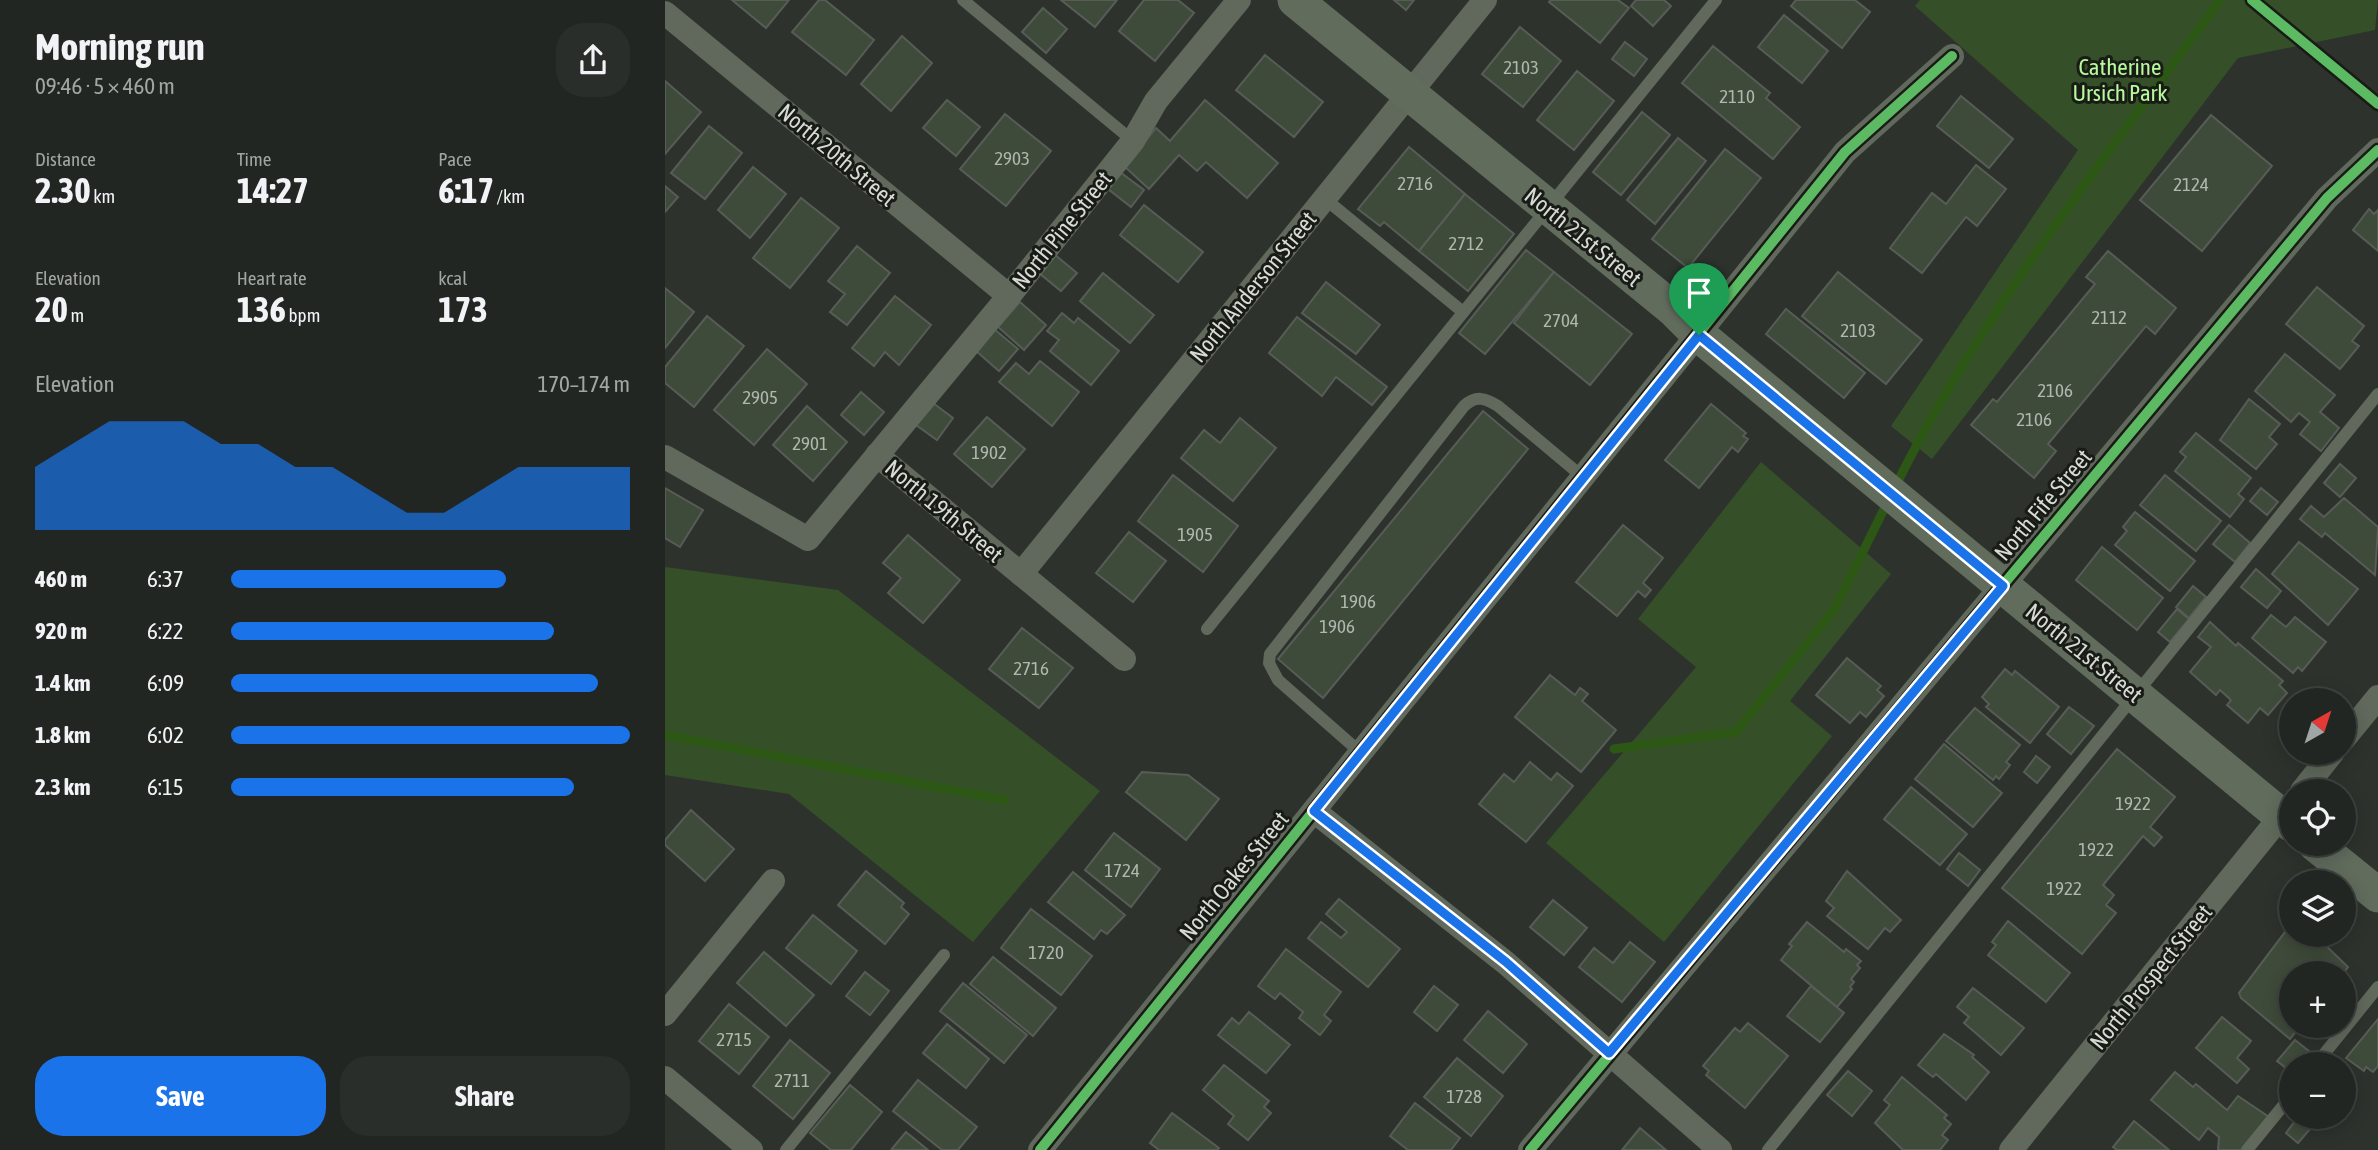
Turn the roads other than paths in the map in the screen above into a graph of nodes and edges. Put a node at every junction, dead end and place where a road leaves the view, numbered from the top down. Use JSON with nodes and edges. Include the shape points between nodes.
{"nodes":[{"id":1,"x":963,"y":0,"type":"edge"},
{"id":2,"x":1239,"y":0,"type":"edge"},
{"id":3,"x":1296,"y":0,"type":"edge"},
{"id":4,"x":1486,"y":0,"type":"edge"},
{"id":5,"x":1716,"y":0,"type":"edge"},
{"id":6,"x":665,"y":13,"type":"edge"},
{"id":7,"x":1952,"y":56,"type":"dead end"},
{"id":8,"x":1408,"y":94,"type":"junction"},
{"id":9,"x":1133,"y":141,"type":"junction"},
{"id":10,"x":2378,"y":150,"type":"edge"},
{"id":11,"x":1324,"y":198,"type":"junction"},
{"id":12,"x":1546,"y":208,"type":"junction"},
{"id":13,"x":1009,"y":296,"type":"junction"},
{"id":14,"x":1463,"y":312,"type":"junction"},
{"id":15,"x":1699,"y":335,"type":"junction"},
{"id":16,"x":2378,"y":394,"type":"edge"},
{"id":17,"x":877,"y":455,"type":"junction"},
{"id":18,"x":665,"y":457,"type":"edge"},
{"id":19,"x":1584,"y":478,"type":"junction"},
{"id":20,"x":1021,"y":574,"type":"junction"},
{"id":21,"x":1995,"y":580,"type":"junction"},
{"id":22,"x":1207,"y":629,"type":"dead end"},
{"id":23,"x":1125,"y":659,"type":"dead end"},
{"id":24,"x":2135,"y":695,"type":"junction"},
{"id":25,"x":2378,"y":697,"type":"edge"},
{"id":26,"x":2356,"y":724,"type":"edge"},
{"id":27,"x":1361,"y":753,"type":"junction"},
{"id":28,"x":2279,"y":800,"type":"edge"},
{"id":29,"x":1314,"y":811,"type":"junction"},
{"id":30,"x":2279,"y":824,"type":"edge"},
{"id":31,"x":2330,"y":856,"type":"edge"},
{"id":32,"x":773,"y":881,"type":"dead end"},
{"id":33,"x":2378,"y":895,"type":"edge"},
{"id":34,"x":944,"y":955,"type":"dead end"},
{"id":35,"x":2378,"y":987,"type":"edge"},
{"id":36,"x":665,"y":1014,"type":"edge"},
{"id":37,"x":2326,"y":1052,"type":"edge"},
{"id":38,"x":1609,"y":1053,"type":"junction"},
{"id":39,"x":665,"y":1078,"type":"edge"},
{"id":40,"x":2279,"y":1111,"type":"edge"},
{"id":41,"x":751,"y":1150,"type":"edge"},
{"id":42,"x":786,"y":1150,"type":"edge"},
{"id":43,"x":1040,"y":1150,"type":"edge"},
{"id":44,"x":1530,"y":1150,"type":"edge"},
{"id":45,"x":1720,"y":1150,"type":"edge"},
{"id":46,"x":1768,"y":1150,"type":"edge"},
{"id":47,"x":2011,"y":1150,"type":"edge"},
{"id":48,"x":2247,"y":1150,"type":"edge"}],
"edges":[{"from":1,"to":9,"type":"lane"},
{"from":2,"to":9,"type":"street","name":"North Pine Street","via":[[1156,101]]},
{"from":3,"to":8,"type":"main road","name":"North 21st Street"},
{"from":4,"to":8,"type":"street","name":"North Anderson Street"},
{"from":5,"to":12,"type":"lane"},
{"from":6,"to":13,"type":"street","name":"North 20th Street"},
{"from":7,"to":15,"type":"street","name":"North Oakes Street","via":[[1845,152]]},
{"from":8,"to":11,"type":"street","name":"North Anderson Street"},
{"from":8,"to":12,"type":"main road","name":"North 21st Street"},
{"from":9,"to":13,"type":"street","name":"North Pine Street"},
{"from":10,"to":21,"type":"street","name":"North Fife Street","via":[[2327,198]]},
{"from":11,"to":14,"type":"lane"},
{"from":11,"to":20,"type":"street","name":"North Anderson Street"},
{"from":12,"to":14,"type":"lane"},
{"from":12,"to":15,"type":"main road","name":"North 21st Street"},
{"from":13,"to":17,"type":"street","name":"North Pine Street"},
{"from":14,"to":22,"type":"lane"},
{"from":15,"to":19,"type":"street","name":"North Oakes Street"},
{"from":15,"to":21,"type":"main road","name":"North 21st Street"},
{"from":16,"to":24,"type":"lane"},
{"from":17,"to":18,"type":"street","name":"North 19th Street","via":[[808,539]]},
{"from":17,"to":20,"type":"street","name":"North 19th Street"},
{"from":19,"to":27,"type":"street","name":"North Oakes Street"},
{"from":19,"to":27,"type":"lane","via":[[1485,398],[1475,398],[1464,406],[1271,654],[1269,663],[1278,680]]},
{"from":20,"to":23,"type":"street","name":"North 19th Street"},
{"from":21,"to":24,"type":"main road","name":"North 21st Street"},
{"from":21,"to":38,"type":"street","name":"North Fife Street"},
{"from":24,"to":28,"type":"main road","name":"North 21st Street"},
{"from":24,"to":46,"type":"lane"},
{"from":25,"to":26,"type":"street"},
{"from":27,"to":29,"type":"street","name":"North Oakes Street"},
{"from":29,"to":38,"type":"street","via":[[1506,962]]},
{"from":29,"to":43,"type":"street","name":"North Oakes Street"},
{"from":30,"to":47,"type":"street","name":"North Prospect Street"},
{"from":31,"to":33,"type":"main road"},
{"from":32,"to":36,"type":"street"},
{"from":34,"to":42,"type":"lane"},
{"from":35,"to":37,"type":"lane"},
{"from":38,"to":44,"type":"street","name":"North Fife Street"},
{"from":38,"to":45,"type":"street"},
{"from":39,"to":41,"type":"street"},
{"from":40,"to":48,"type":"lane"}]}
